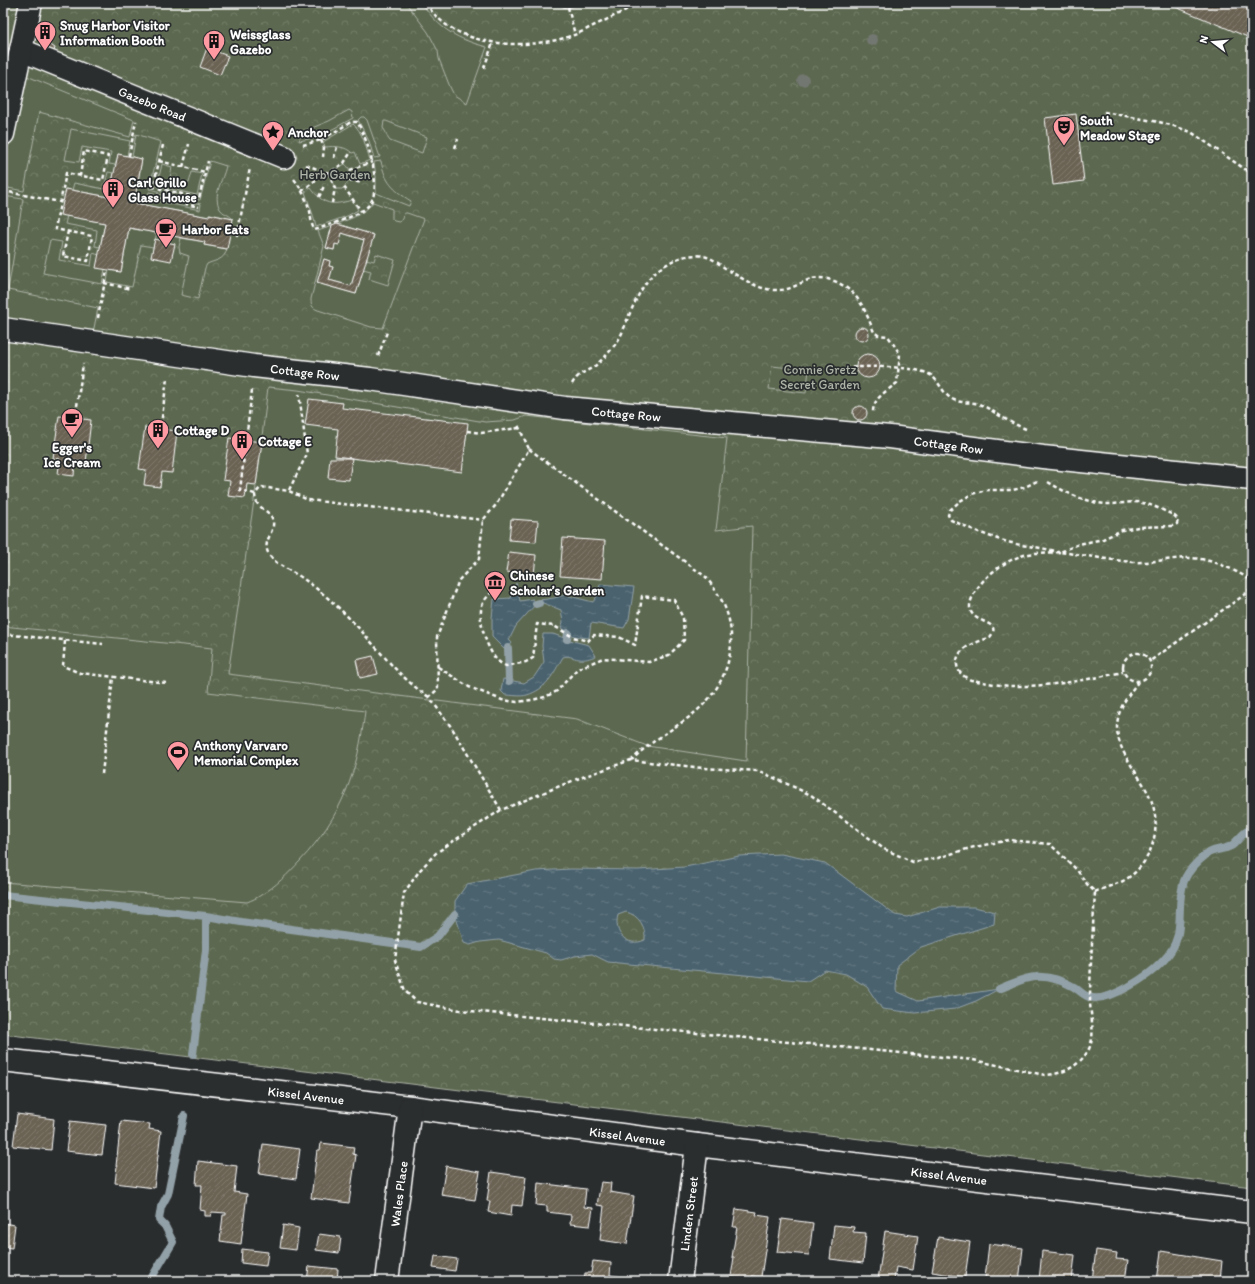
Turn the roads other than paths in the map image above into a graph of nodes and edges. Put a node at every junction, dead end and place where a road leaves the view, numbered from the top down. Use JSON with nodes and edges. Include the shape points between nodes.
{"nodes":[{"id":1,"x":31,"y":3,"type":"edge"},
{"id":2,"x":21,"y":50,"type":"junction"},
{"id":3,"x":3,"y":134,"type":"edge"},
{"id":4,"x":294,"y":160,"type":"road end"},
{"id":5,"x":3,"y":329,"type":"edge"},
{"id":6,"x":1252,"y":479,"type":"edge"},
{"id":7,"x":3,"y":1060,"type":"edge"},
{"id":8,"x":410,"y":1107,"type":"junction"},
{"id":9,"x":697,"y":1145,"type":"junction"},
{"id":10,"x":1252,"y":1212,"type":"edge"},
{"id":11,"x":387,"y":1281,"type":"edge"},
{"id":12,"x":680,"y":1281,"type":"edge"}],
"edges":[{"from":1,"to":2,"type":"street"},
{"from":2,"to":3,"type":"street"},
{"from":2,"to":4,"type":"street","name":"Gazebo Road"},
{"from":5,"to":6,"type":"street","name":"Cottage Row","via":[[565,408],[872,435],[1043,457]]},
{"from":7,"to":8,"type":"street","name":"Kissel Avenue"},
{"from":8,"to":9,"type":"street","name":"Kissel Avenue"},
{"from":8,"to":11,"type":"street","name":"Wales Place"},
{"from":9,"to":10,"type":"street","name":"Kissel Avenue"},
{"from":9,"to":12,"type":"street","name":"Linden Street"}]}
